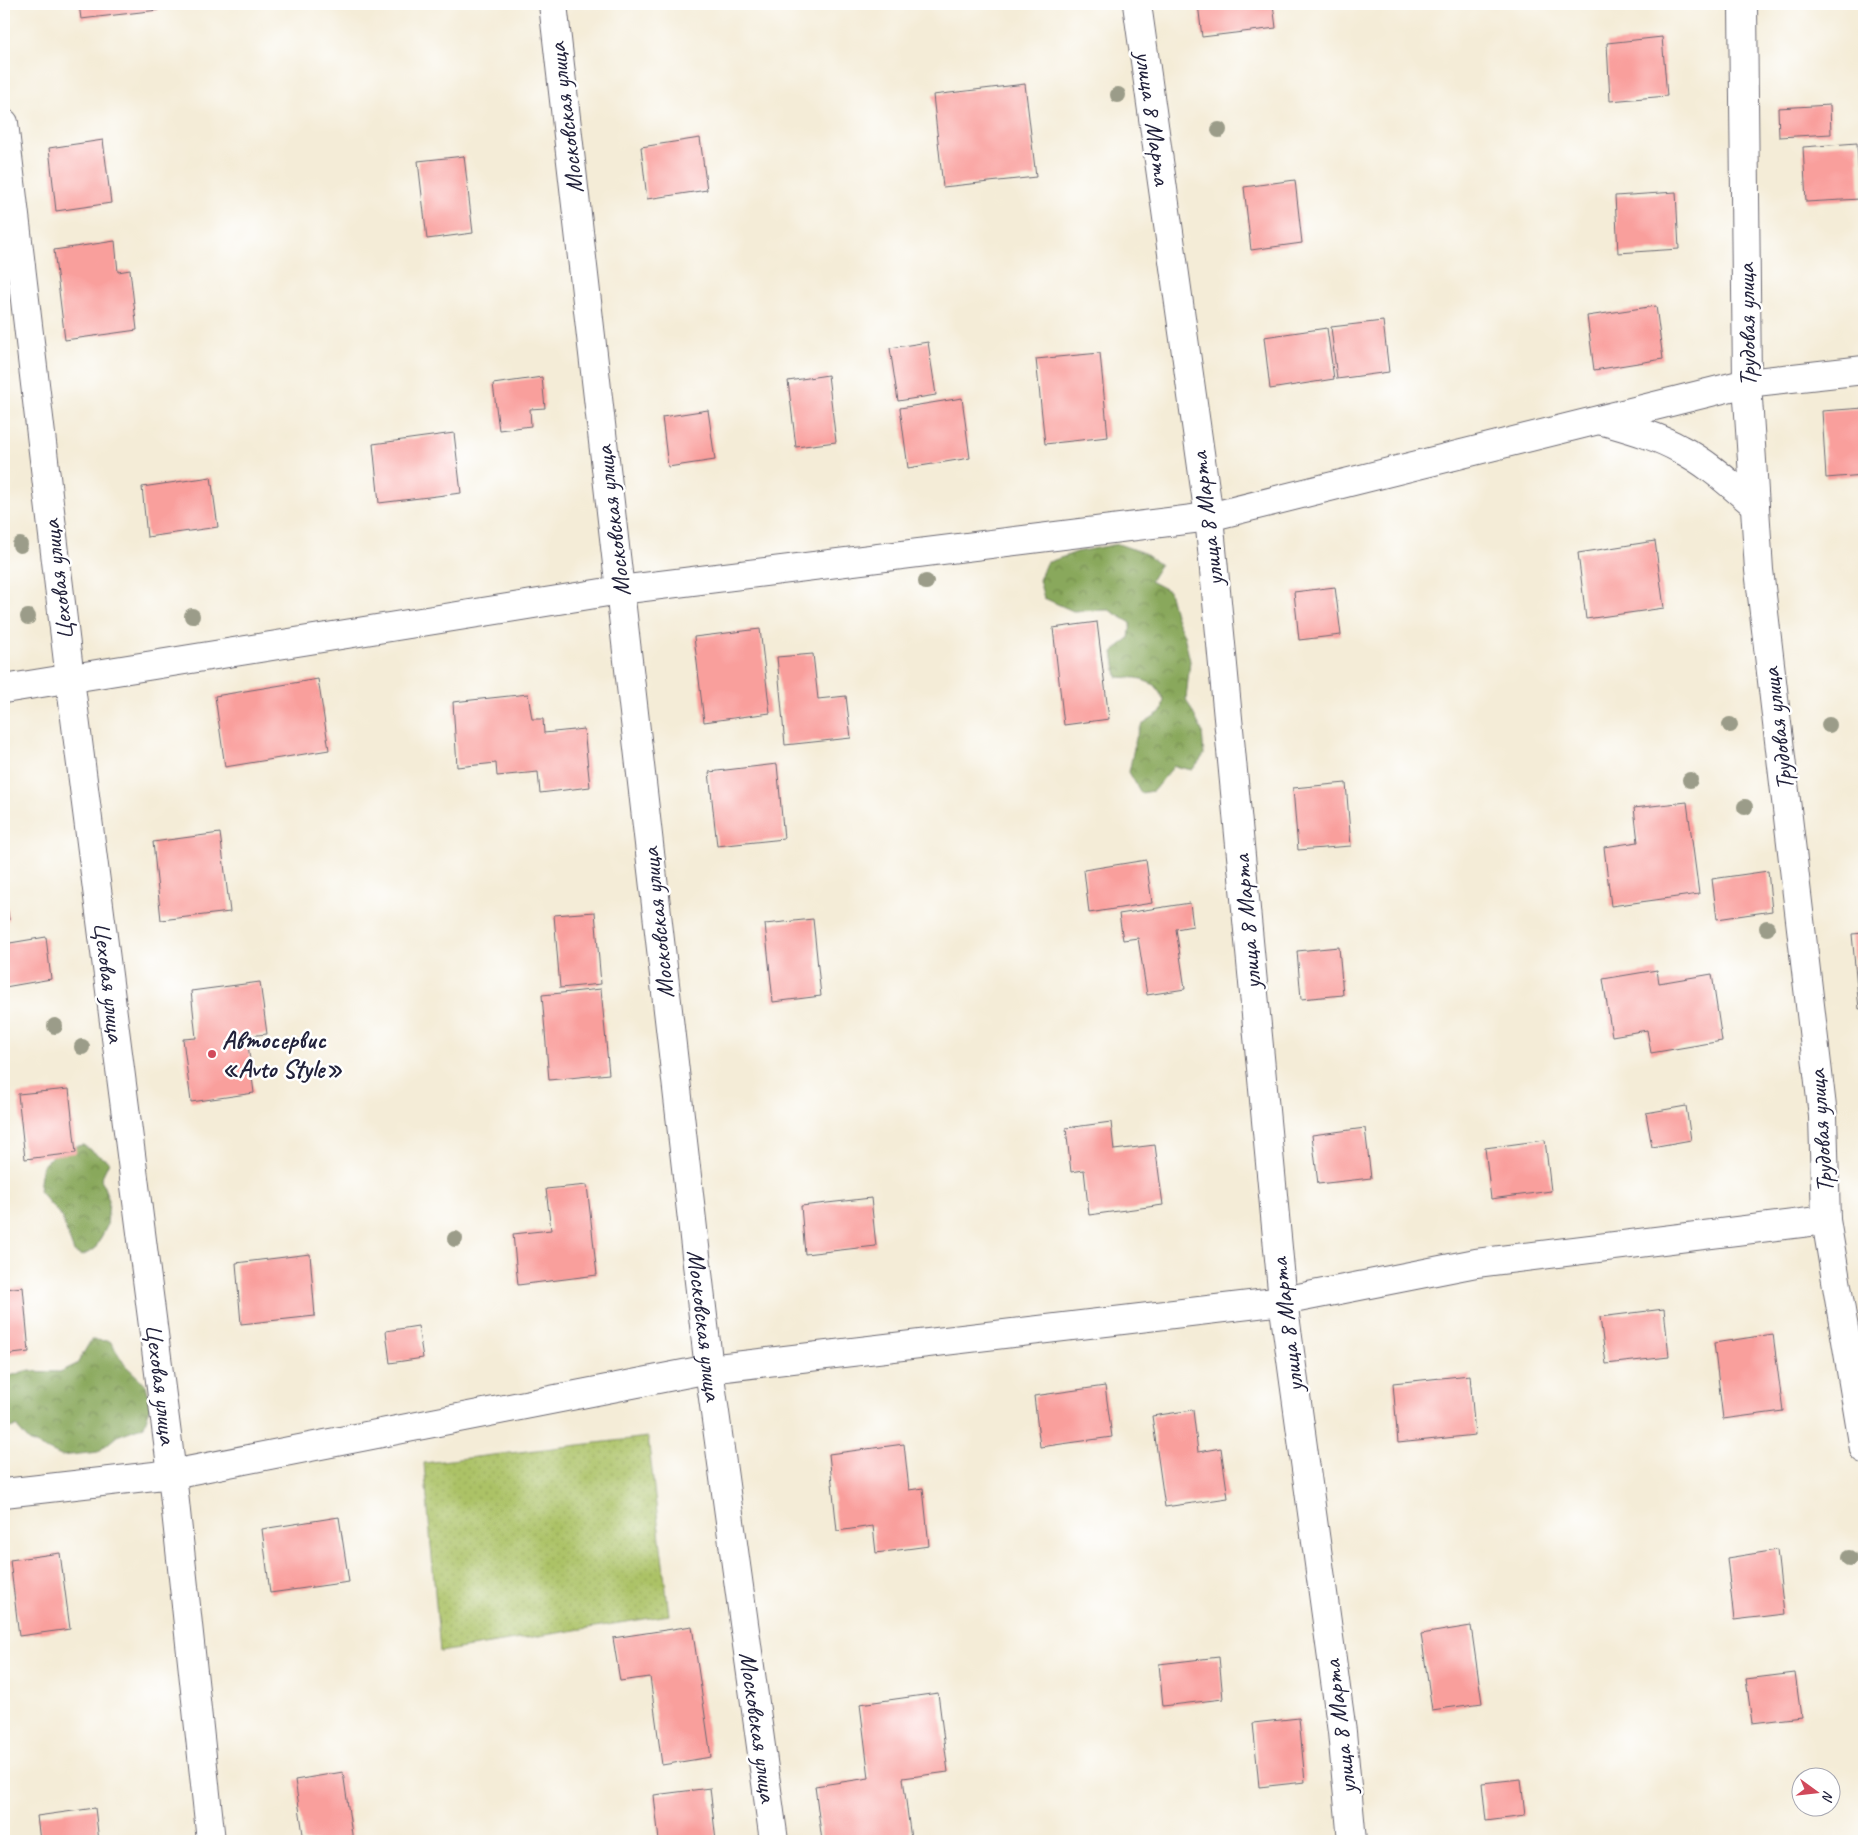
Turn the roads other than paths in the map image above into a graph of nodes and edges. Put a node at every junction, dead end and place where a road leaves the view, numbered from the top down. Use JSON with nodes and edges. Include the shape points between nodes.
{"nodes":[{"id":1,"x":553,"y":4,"type":"edge"},
{"id":2,"x":1137,"y":4,"type":"edge"},
{"id":3,"x":1743,"y":4,"type":"edge"},
{"id":4,"x":4,"y":123,"type":"edge"},
{"id":5,"x":1864,"y":370,"type":"edge"},
{"id":6,"x":1747,"y":383,"type":"junction"},
{"id":7,"x":1600,"y":420,"type":"junction"},
{"id":8,"x":1755,"y":505,"type":"junction"},
{"id":9,"x":1209,"y":517,"type":"junction"},
{"id":10,"x":620,"y":590,"type":"junction"},
{"id":11,"x":70,"y":679,"type":"junction"},
{"id":12,"x":4,"y":689,"type":"edge"},
{"id":13,"x":1826,"y":1220,"type":"junction"},
{"id":14,"x":1283,"y":1302,"type":"junction"},
{"id":15,"x":709,"y":1369,"type":"junction"},
{"id":16,"x":1864,"y":1449,"type":"edge"},
{"id":17,"x":172,"y":1474,"type":"junction"},
{"id":18,"x":4,"y":1492,"type":"edge"},
{"id":19,"x":211,"y":1841,"type":"edge"},
{"id":20,"x":774,"y":1841,"type":"edge"},
{"id":21,"x":1352,"y":1841,"type":"edge"}],
"edges":[{"from":1,"to":10,"type":"street","name":"Московская улица"},
{"from":2,"to":9,"type":"street","name":"улица 8 Марта"},
{"from":3,"to":6,"type":"street","name":"Трудовая улица"},
{"from":4,"to":11,"type":"street","name":"Цеховая улица"},
{"from":5,"to":6,"type":"street"},
{"from":6,"to":7,"type":"street"},
{"from":6,"to":8,"type":"street","name":"Трудовая улица"},
{"from":7,"to":8,"type":"street","via":[[1681,449]]},
{"from":7,"to":9,"type":"street"},
{"from":8,"to":13,"type":"street","name":"Трудовая улица","via":[[1759,570],[1823,1116]]},
{"from":9,"to":10,"type":"street"},
{"from":9,"to":14,"type":"street","name":"улица 8 Марта"},
{"from":10,"to":11,"type":"street"},
{"from":10,"to":15,"type":"street","name":"Московская улица"},
{"from":11,"to":12,"type":"street"},
{"from":11,"to":17,"type":"street","name":"Цеховая улица"},
{"from":13,"to":14,"type":"street","via":[[1476,1263]]},
{"from":13,"to":16,"type":"street","name":"Трудовая улица"},
{"from":14,"to":15,"type":"street"},
{"from":14,"to":21,"type":"street","name":"улица 8 Марта","via":[[1342,1732]]},
{"from":15,"to":17,"type":"street"},
{"from":15,"to":20,"type":"street","name":"Московская улица"},
{"from":17,"to":18,"type":"street"},
{"from":17,"to":19,"type":"street","name":"Цеховая улица"}]}
